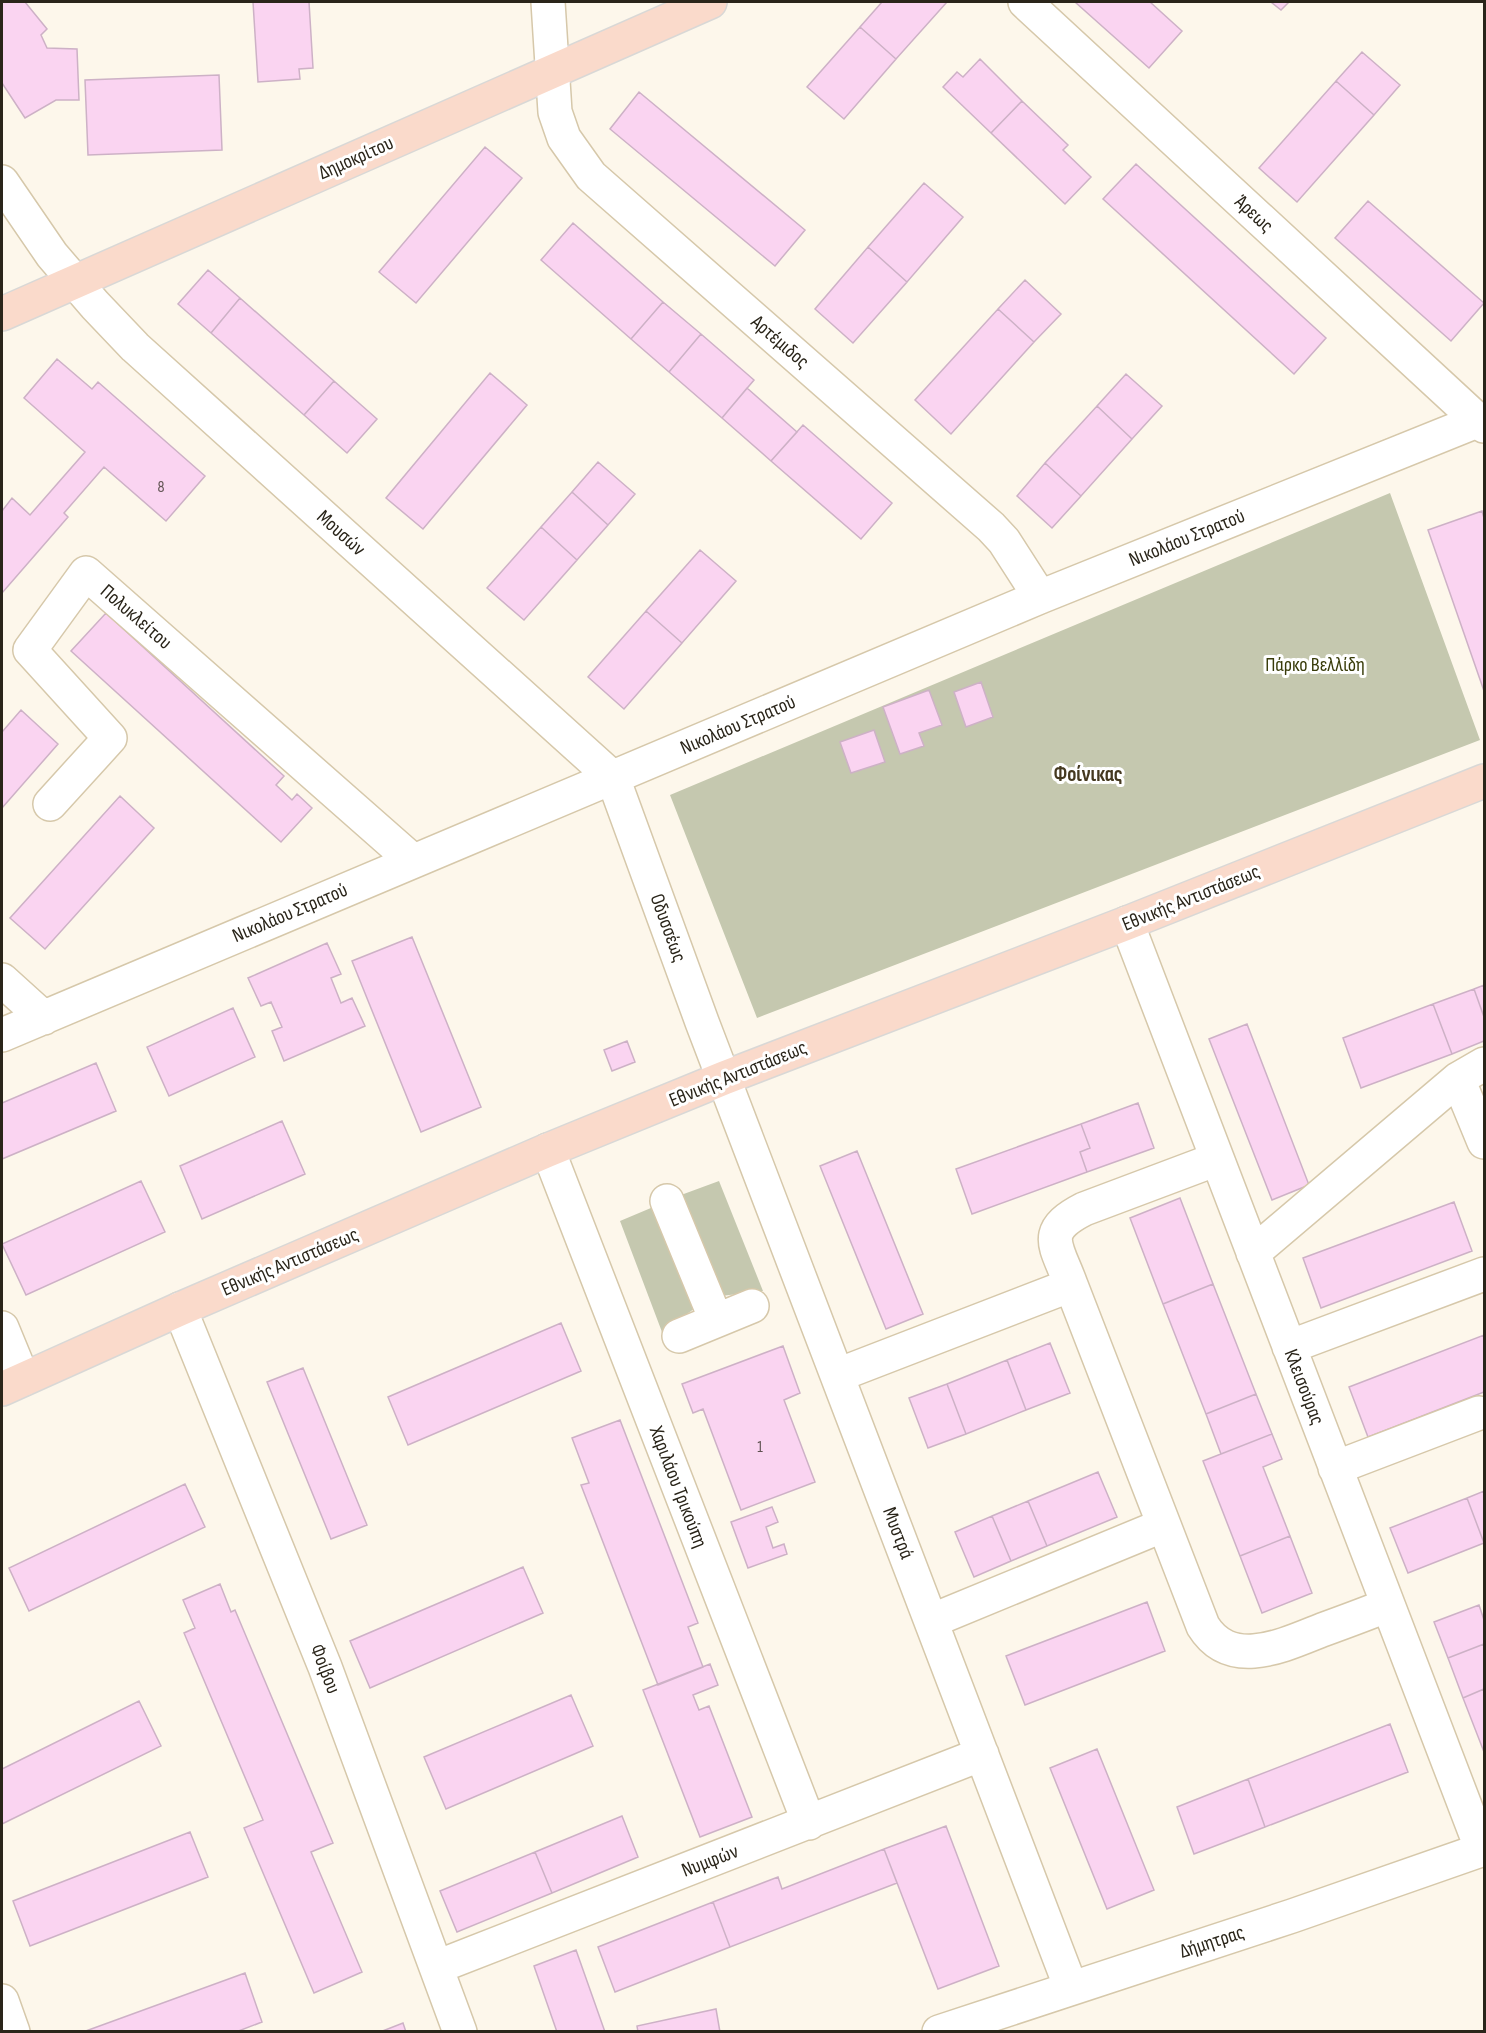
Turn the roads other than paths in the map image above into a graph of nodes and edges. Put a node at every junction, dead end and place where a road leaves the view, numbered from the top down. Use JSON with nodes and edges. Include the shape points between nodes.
{"nodes":[{"id":1,"x":548,"y":2,"type":"edge"},
{"id":2,"x":710,"y":2,"type":"edge"},
{"id":3,"x":1025,"y":2,"type":"edge"},
{"id":4,"x":551,"y":72,"type":"junction"},
{"id":5,"x":2,"y":182,"type":"edge"},
{"id":6,"x":75,"y":282,"type":"junction"},
{"id":7,"x":2,"y":314,"type":"edge"},
{"id":8,"x":1481,"y":423,"type":"edge"},
{"id":9,"x":1040,"y":597,"type":"junction"},
{"id":10,"x":613,"y":778,"type":"junction"},
{"id":11,"x":1485,"y":781,"type":"edge"},
{"id":12,"x":50,"y":804,"type":"dead end"},
{"id":13,"x":413,"y":861,"type":"junction"},
{"id":14,"x":1127,"y":923,"type":"junction"},
{"id":15,"x":2,"y":980,"type":"edge"},
{"id":16,"x":44,"y":1018,"type":"junction"},
{"id":17,"x":2,"y":1035,"type":"edge"},
{"id":18,"x":1471,"y":1071,"type":"edge"},
{"id":19,"x":724,"y":1078,"type":"junction"},
{"id":20,"x":1485,"y":1142,"type":"edge"},
{"id":21,"x":548,"y":1150,"type":"junction"},
{"id":22,"x":1217,"y":1160,"type":"junction"},
{"id":23,"x":667,"y":1201,"type":"dead end"},
{"id":24,"x":1253,"y":1253,"type":"junction"},
{"id":25,"x":1485,"y":1274,"type":"edge"},
{"id":26,"x":1071,"y":1284,"type":"junction"},
{"id":27,"x":752,"y":1305,"type":"dead end"},
{"id":28,"x":180,"y":1310,"type":"junction"},
{"id":29,"x":716,"y":1320,"type":"junction"},
{"id":30,"x":2,"y":1329,"type":"edge"},
{"id":31,"x":679,"y":1336,"type":"dead end"},
{"id":32,"x":1289,"y":1347,"type":"junction"},
{"id":33,"x":838,"y":1375,"type":"junction"},
{"id":34,"x":12,"y":1384,"type":"edge"},
{"id":35,"x":1479,"y":1413,"type":"dead end"},
{"id":36,"x":1335,"y":1468,"type":"junction"},
{"id":37,"x":1164,"y":1525,"type":"junction"},
{"id":38,"x":1388,"y":1605,"type":"junction"},
{"id":39,"x":931,"y":1621,"type":"junction"},
{"id":40,"x":982,"y":1754,"type":"junction"},
{"id":41,"x":808,"y":1823,"type":"junction"},
{"id":42,"x":1483,"y":1850,"type":"edge"},
{"id":43,"x":437,"y":1967,"type":"junction"},
{"id":44,"x":1071,"y":1988,"type":"junction"},
{"id":45,"x":2,"y":2001,"type":"edge"},
{"id":46,"x":13,"y":2031,"type":"edge"},
{"id":47,"x":460,"y":2031,"type":"edge"},
{"id":48,"x":939,"y":2031,"type":"edge"}],
"edges":[{"from":1,"to":4,"type":"street","name":"Αρτέμιδος"},
{"from":2,"to":4,"type":"main road","name":"Δημοκρίτου"},
{"from":3,"to":8,"type":"street","name":"Άρεως"},
{"from":4,"to":6,"type":"main road","name":"Δημοκρίτου"},
{"from":4,"to":9,"type":"street","name":"Αρτέμιδος","via":[[558,123],[568,145],[591,176],[991,527]]},
{"from":5,"to":6,"type":"street","name":"Μουσών"},
{"from":6,"to":7,"type":"main road","name":"Δημοκρίτου"},
{"from":6,"to":10,"type":"street","name":"Μουσών","via":[[135,347]]},
{"from":8,"to":9,"type":"street","name":"Νικολάου Στρατού"},
{"from":9,"to":10,"type":"street","name":"Νικολάου Στρατού"},
{"from":10,"to":13,"type":"street","name":"Νικολάου Στρατού"},
{"from":10,"to":19,"type":"street","name":"Οδυσσέως"},
{"from":11,"to":14,"type":"main road","name":"Εθνικής Αντιστάσεως"},
{"from":12,"to":13,"type":"street","name":"Πολυκλείτου","via":[[110,738],[30,650],[86,573]]},
{"from":13,"to":16,"type":"street","name":"Νικολάου Στρατού"},
{"from":14,"to":19,"type":"main road","name":"Εθνικής Αντιστάσεως"},
{"from":14,"to":22,"type":"street","name":"Κλεισούρας"},
{"from":15,"to":16,"type":"street"},
{"from":16,"to":17,"type":"street","name":"Νικολάου Στρατού"},
{"from":18,"to":20,"type":"street"},
{"from":18,"to":24,"type":"street"},
{"from":19,"to":21,"type":"main road","name":"Εθνικής Αντιστάσεως"},
{"from":19,"to":33,"type":"street","name":"Μυστρά"},
{"from":21,"to":28,"type":"main road","name":"Εθνικής Αντιστάσεως"},
{"from":21,"to":41,"type":"street","name":"Χαριλάου Τρικούπη"},
{"from":22,"to":24,"type":"street","name":"Κλεισούρας"},
{"from":22,"to":26,"type":"street","via":[[1084,1209],[1060,1224],[1055,1240]]},
{"from":23,"to":29,"type":"street"},
{"from":24,"to":32,"type":"street","name":"Κλεισούρας"},
{"from":25,"to":32,"type":"street"},
{"from":26,"to":33,"type":"street"},
{"from":26,"to":37,"type":"street"},
{"from":27,"to":29,"type":"street"},
{"from":28,"to":34,"type":"main road","name":"Εθνικής Αντιστάσεως"},
{"from":28,"to":43,"type":"street","name":"Φοίβου","via":[[325,1667]]},
{"from":29,"to":31,"type":"street"},
{"from":30,"to":34,"type":"street"},
{"from":32,"to":36,"type":"street","name":"Κλεισούρας"},
{"from":33,"to":39,"type":"street","name":"Μυστρά"},
{"from":35,"to":36,"type":"street"},
{"from":36,"to":38,"type":"street","name":"Κλεισούρας"},
{"from":37,"to":38,"type":"street","via":[[1203,1626],[1209,1636],[1231,1649],[1272,1648]]},
{"from":37,"to":39,"type":"street"},
{"from":38,"to":42,"type":"street","name":"Κλεισούρας"},
{"from":39,"to":40,"type":"street","name":"Μυστρά"},
{"from":40,"to":41,"type":"street","name":"Νυμφών"},
{"from":40,"to":44,"type":"street","name":"Μυστρά"},
{"from":41,"to":43,"type":"street","name":"Νυμφών"},
{"from":42,"to":44,"type":"street","name":"Δήμητρας"},
{"from":43,"to":47,"type":"street","name":"Φοίβου"},
{"from":44,"to":48,"type":"street","name":"Δήμητρας"},
{"from":45,"to":46,"type":"street"}]}
